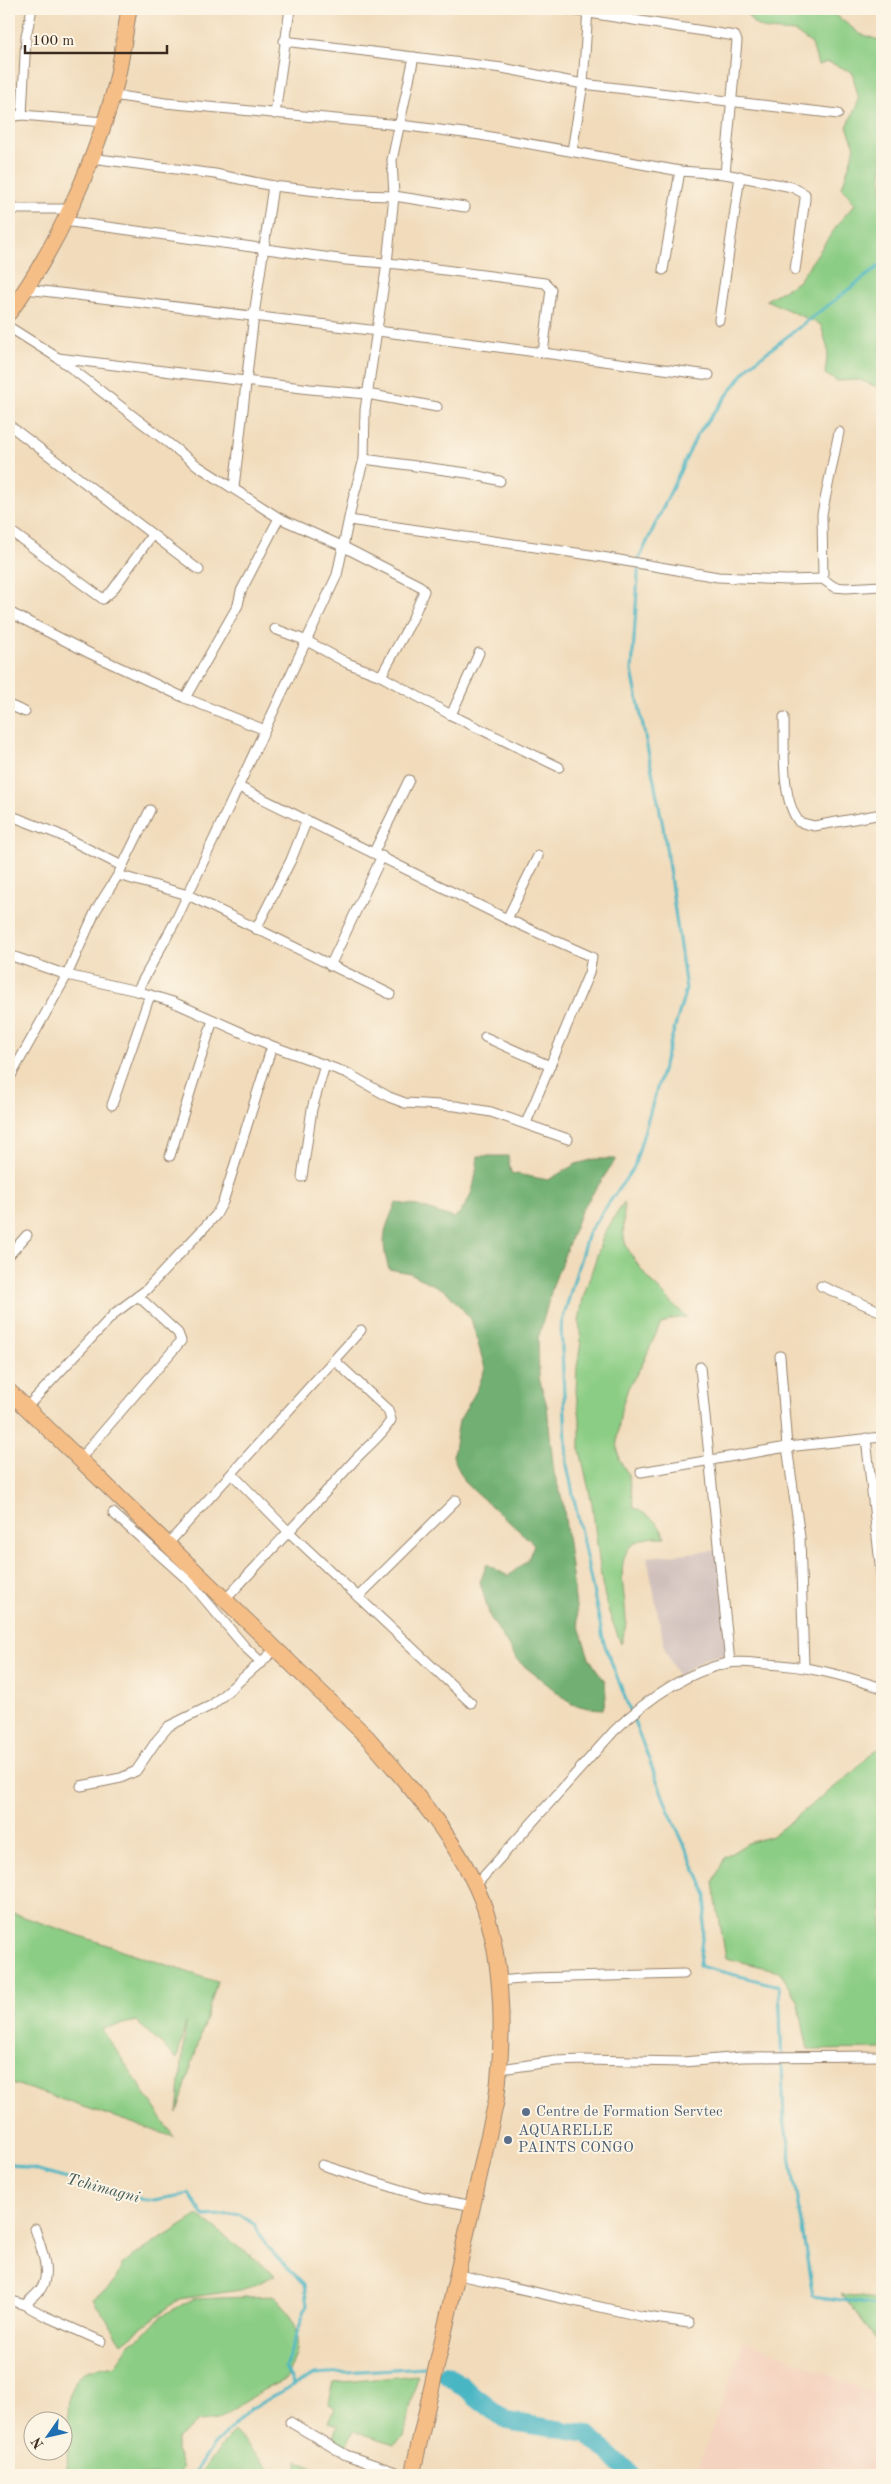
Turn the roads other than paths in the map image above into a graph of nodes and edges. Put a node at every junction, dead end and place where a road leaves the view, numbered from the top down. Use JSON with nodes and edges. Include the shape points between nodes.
{"nodes":[{"id":1,"x":32,"y":9,"type":"edge"},
{"id":2,"x":129,"y":9,"type":"edge"},
{"id":3,"x":290,"y":9,"type":"edge"},
{"id":4,"x":564,"y":9,"type":"edge"},
{"id":5,"x":588,"y":11,"type":"edge"},
{"id":6,"x":284,"y":41,"type":"junction"},
{"id":7,"x":414,"y":57,"type":"junction"},
{"id":8,"x":583,"y":84,"type":"junction"},
{"id":9,"x":113,"y":94,"type":"junction"},
{"id":10,"x":733,"y":101,"type":"junction"},
{"id":11,"x":276,"y":114,"type":"junction"},
{"id":12,"x":838,"y":114,"type":"dead end"},
{"id":13,"x":22,"y":115,"type":"junction"},
{"id":14,"x":9,"y":117,"type":"edge"},
{"id":15,"x":104,"y":122,"type":"junction"},
{"id":16,"x":400,"y":125,"type":"junction"},
{"id":17,"x":572,"y":151,"type":"junction"},
{"id":18,"x":90,"y":158,"type":"junction"},
{"id":19,"x":680,"y":171,"type":"junction"},
{"id":20,"x":725,"y":174,"type":"junction"},
{"id":21,"x":740,"y":176,"type":"junction"},
{"id":22,"x":273,"y":186,"type":"junction"},
{"id":23,"x":394,"y":196,"type":"junction"},
{"id":24,"x":465,"y":206,"type":"dead end"},
{"id":25,"x":9,"y":209,"type":"edge"},
{"id":26,"x":67,"y":215,"type":"junction"},
{"id":27,"x":264,"y":248,"type":"junction"},
{"id":28,"x":387,"y":263,"type":"junction"},
{"id":29,"x":663,"y":270,"type":"dead end"},
{"id":30,"x":795,"y":270,"type":"dead end"},
{"id":31,"x":26,"y":289,"type":"junction"},
{"id":32,"x":9,"y":313,"type":"edge"},
{"id":33,"x":254,"y":315,"type":"junction"},
{"id":34,"x":719,"y":320,"type":"dead end"},
{"id":35,"x":9,"y":327,"type":"edge"},
{"id":36,"x":378,"y":331,"type":"junction"},
{"id":37,"x":543,"y":353,"type":"junction"},
{"id":38,"x":58,"y":358,"type":"junction"},
{"id":39,"x":709,"y":375,"type":"dead end"},
{"id":40,"x":248,"y":382,"type":"junction"},
{"id":41,"x":367,"y":394,"type":"junction"},
{"id":42,"x":437,"y":407,"type":"dead end"},
{"id":43,"x":9,"y":425,"type":"edge"},
{"id":44,"x":839,"y":432,"type":"dead end"},
{"id":45,"x":364,"y":459,"type":"junction"},
{"id":46,"x":500,"y":481,"type":"dead end"},
{"id":47,"x":234,"y":487,"type":"junction"},
{"id":48,"x":279,"y":518,"type":"junction"},
{"id":49,"x":349,"y":520,"type":"junction"},
{"id":50,"x":9,"y":530,"type":"edge"},
{"id":51,"x":152,"y":535,"type":"junction"},
{"id":52,"x":342,"y":546,"type":"junction"},
{"id":53,"x":199,"y":570,"type":"dead end"},
{"id":54,"x":823,"y":579,"type":"junction"},
{"id":55,"x":882,"y":586,"type":"edge"},
{"id":56,"x":9,"y":612,"type":"edge"},
{"id":57,"x":275,"y":629,"type":"dead end"},
{"id":58,"x":307,"y":641,"type":"junction"},
{"id":59,"x":480,"y":652,"type":"dead end"},
{"id":60,"x":381,"y":676,"type":"junction"},
{"id":61,"x":185,"y":698,"type":"junction"},
{"id":62,"x":9,"y":705,"type":"edge"},
{"id":63,"x":25,"y":712,"type":"dead end"},
{"id":64,"x":450,"y":715,"type":"junction"},
{"id":65,"x":784,"y":718,"type":"dead end"},
{"id":66,"x":265,"y":730,"type":"junction"},
{"id":67,"x":559,"y":767,"type":"dead end"},
{"id":68,"x":410,"y":780,"type":"dead end"},
{"id":69,"x":239,"y":786,"type":"junction"},
{"id":70,"x":150,"y":810,"type":"dead end"},
{"id":71,"x":882,"y":814,"type":"edge"},
{"id":72,"x":9,"y":815,"type":"edge"},
{"id":73,"x":307,"y":820,"type":"junction"},
{"id":74,"x":378,"y":854,"type":"junction"},
{"id":75,"x":538,"y":856,"type":"dead end"},
{"id":76,"x":122,"y":866,"type":"junction"},
{"id":77,"x":118,"y":875,"type":"junction"},
{"id":78,"x":188,"y":895,"type":"junction"},
{"id":79,"x":508,"y":919,"type":"junction"},
{"id":80,"x":256,"y":929,"type":"junction"},
{"id":81,"x":9,"y":955,"type":"edge"},
{"id":82,"x":330,"y":966,"type":"junction"},
{"id":83,"x":67,"y":975,"type":"junction"},
{"id":84,"x":137,"y":991,"type":"junction"},
{"id":85,"x":150,"y":994,"type":"junction"},
{"id":86,"x":390,"y":994,"type":"dead end"},
{"id":87,"x":212,"y":1020,"type":"junction"},
{"id":88,"x":485,"y":1037,"type":"dead end"},
{"id":89,"x":272,"y":1046,"type":"junction"},
{"id":90,"x":325,"y":1065,"type":"junction"},
{"id":91,"x":550,"y":1066,"type":"junction"},
{"id":92,"x":9,"y":1079,"type":"edge"},
{"id":93,"x":112,"y":1105,"type":"dead end"},
{"id":94,"x":526,"y":1123,"type":"junction"},
{"id":95,"x":568,"y":1139,"type":"dead end"},
{"id":96,"x":170,"y":1156,"type":"dead end"},
{"id":97,"x":302,"y":1178,"type":"dead end"},
{"id":98,"x":26,"y":1235,"type":"dead end"},
{"id":99,"x":9,"y":1255,"type":"edge"},
{"id":100,"x":821,"y":1286,"type":"dead end"},
{"id":101,"x":138,"y":1296,"type":"junction"},
{"id":102,"x":882,"y":1312,"type":"edge"},
{"id":103,"x":361,"y":1330,"type":"dead end"},
{"id":104,"x":780,"y":1356,"type":"dead end"},
{"id":105,"x":334,"y":1360,"type":"junction"},
{"id":106,"x":700,"y":1367,"type":"dead end"},
{"id":107,"x":9,"y":1391,"type":"edge"},
{"id":108,"x":26,"y":1408,"type":"junction"},
{"id":109,"x":882,"y":1437,"type":"edge"},
{"id":110,"x":866,"y":1438,"type":"junction"},
{"id":111,"x":787,"y":1446,"type":"junction"},
{"id":112,"x":79,"y":1460,"type":"junction"},
{"id":113,"x":710,"y":1460,"type":"junction"},
{"id":114,"x":641,"y":1472,"type":"dead end"},
{"id":115,"x":232,"y":1475,"type":"junction"},
{"id":116,"x":456,"y":1500,"type":"dead end"},
{"id":117,"x":113,"y":1513,"type":"dead end"},
{"id":118,"x":290,"y":1533,"type":"junction"},
{"id":119,"x":167,"y":1545,"type":"junction"},
{"id":120,"x":882,"y":1582,"type":"edge"},
{"id":121,"x":358,"y":1598,"type":"junction"},
{"id":122,"x":225,"y":1600,"type":"junction"},
{"id":123,"x":276,"y":1649,"type":"junction"},
{"id":124,"x":262,"y":1663,"type":"junction"},
{"id":125,"x":730,"y":1663,"type":"junction"},
{"id":126,"x":804,"y":1666,"type":"junction"},
{"id":127,"x":882,"y":1688,"type":"edge"},
{"id":128,"x":471,"y":1703,"type":"dead end"},
{"id":129,"x":81,"y":1786,"type":"dead end"},
{"id":130,"x":475,"y":1886,"type":"junction"},
{"id":131,"x":684,"y":1974,"type":"dead end"},
{"id":132,"x":498,"y":1981,"type":"junction"},
{"id":133,"x":882,"y":2056,"type":"edge"},
{"id":134,"x":501,"y":2069,"type":"junction"},
{"id":135,"x":322,"y":2165,"type":"dead end"},
{"id":136,"x":474,"y":2206,"type":"junction"},
{"id":137,"x":35,"y":2229,"type":"dead end"},
{"id":138,"x":459,"y":2275,"type":"junction"},
{"id":139,"x":9,"y":2300,"type":"edge"},
{"id":140,"x":26,"y":2305,"type":"junction"},
{"id":141,"x":689,"y":2323,"type":"dead end"},
{"id":142,"x":101,"y":2341,"type":"dead end"},
{"id":143,"x":290,"y":2422,"type":"dead end"},
{"id":144,"x":404,"y":2475,"type":"edge"},
{"id":145,"x":412,"y":2475,"type":"edge"}],
"edges":[{"from":1,"to":13,"type":"street","via":[[26,36]]},
{"from":2,"to":9,"type":"highway"},
{"from":3,"to":6,"type":"street"},
{"from":4,"to":5,"type":"street"},
{"from":5,"to":8,"type":"street"},
{"from":5,"to":10,"type":"street","via":[[736,36]]},
{"from":6,"to":7,"type":"street"},
{"from":6,"to":11,"type":"street"},
{"from":7,"to":8,"type":"street","via":[[502,68]]},
{"from":7,"to":16,"type":"street"},
{"from":8,"to":10,"type":"street"},
{"from":8,"to":17,"type":"street"},
{"from":9,"to":11,"type":"street","via":[[165,103]]},
{"from":9,"to":15,"type":"highway"},
{"from":10,"to":12,"type":"street"},
{"from":10,"to":20,"type":"street"},
{"from":11,"to":16,"type":"street"},
{"from":13,"to":14,"type":"street"},
{"from":13,"to":15,"type":"street"},
{"from":15,"to":18,"type":"highway"},
{"from":16,"to":17,"type":"street"},
{"from":16,"to":23,"type":"street","via":[[392,160]]},
{"from":17,"to":19,"type":"street"},
{"from":18,"to":22,"type":"street","via":[[215,174]]},
{"from":18,"to":26,"type":"highway"},
{"from":19,"to":20,"type":"street"},
{"from":19,"to":29,"type":"street"},
{"from":20,"to":21,"type":"street"},
{"from":21,"to":30,"type":"street","via":[[792,187],[805,194]]},
{"from":21,"to":34,"type":"street"},
{"from":22,"to":23,"type":"street"},
{"from":22,"to":27,"type":"street"},
{"from":23,"to":24,"type":"street"},
{"from":23,"to":28,"type":"street"},
{"from":25,"to":26,"type":"street"},
{"from":26,"to":27,"type":"street"},
{"from":26,"to":31,"type":"highway"},
{"from":27,"to":28,"type":"street"},
{"from":27,"to":33,"type":"street"},
{"from":28,"to":36,"type":"street"},
{"from":28,"to":37,"type":"street","via":[[548,284],[551,303]]},
{"from":31,"to":32,"type":"highway"},
{"from":31,"to":33,"type":"street"},
{"from":33,"to":36,"type":"street"},
{"from":33,"to":40,"type":"street"},
{"from":35,"to":38,"type":"street"},
{"from":36,"to":37,"type":"street"},
{"from":36,"to":41,"type":"street"},
{"from":37,"to":39,"type":"street"},
{"from":38,"to":40,"type":"street"},
{"from":38,"to":47,"type":"street","via":[[198,466]]},
{"from":40,"to":41,"type":"street"},
{"from":40,"to":47,"type":"street"},
{"from":41,"to":42,"type":"street"},
{"from":41,"to":45,"type":"street"},
{"from":43,"to":51,"type":"street"},
{"from":44,"to":54,"type":"street","via":[[822,514]]},
{"from":45,"to":46,"type":"street","via":[[467,473]]},
{"from":45,"to":49,"type":"street"},
{"from":47,"to":48,"type":"street"},
{"from":48,"to":52,"type":"street"},
{"from":48,"to":61,"type":"street","via":[[241,591],[238,605]]},
{"from":49,"to":52,"type":"street"},
{"from":49,"to":54,"type":"street","via":[[590,555],[718,578]]},
{"from":50,"to":51,"type":"street","via":[[103,599]]},
{"from":51,"to":53,"type":"street"},
{"from":52,"to":58,"type":"street","via":[[337,575]]},
{"from":52,"to":60,"type":"street","via":[[424,591]]},
{"from":54,"to":55,"type":"street","via":[[834,586],[846,588]]},
{"from":56,"to":61,"type":"street"},
{"from":57,"to":58,"type":"street"},
{"from":58,"to":60,"type":"street","via":[[347,664]]},
{"from":58,"to":66,"type":"street"},
{"from":59,"to":64,"type":"street"},
{"from":60,"to":64,"type":"street"},
{"from":61,"to":66,"type":"street"},
{"from":62,"to":63,"type":"street"},
{"from":64,"to":67,"type":"street"},
{"from":65,"to":71,"type":"street","via":[[787,790],[790,806],[799,822],[814,826]]},
{"from":66,"to":69,"type":"street"},
{"from":68,"to":74,"type":"street"},
{"from":69,"to":73,"type":"street"},
{"from":69,"to":78,"type":"street"},
{"from":70,"to":76,"type":"street"},
{"from":72,"to":76,"type":"street","via":[[58,834]]},
{"from":73,"to":74,"type":"street"},
{"from":73,"to":80,"type":"street"},
{"from":74,"to":79,"type":"street"},
{"from":74,"to":82,"type":"street"},
{"from":75,"to":79,"type":"street"},
{"from":76,"to":77,"type":"street"},
{"from":77,"to":78,"type":"street"},
{"from":77,"to":83,"type":"street","via":[[96,910]]},
{"from":78,"to":80,"type":"street"},
{"from":78,"to":84,"type":"street"},
{"from":79,"to":91,"type":"street","via":[[592,957],[589,973]]},
{"from":80,"to":82,"type":"street"},
{"from":81,"to":83,"type":"street"},
{"from":82,"to":86,"type":"street"},
{"from":83,"to":84,"type":"street"},
{"from":83,"to":92,"type":"street"},
{"from":84,"to":85,"type":"street"},
{"from":85,"to":87,"type":"street"},
{"from":85,"to":93,"type":"street"},
{"from":87,"to":89,"type":"street"},
{"from":87,"to":96,"type":"street"},
{"from":88,"to":91,"type":"street"},
{"from":89,"to":90,"type":"street"},
{"from":89,"to":101,"type":"street","via":[[223,1202],[209,1222]]},
{"from":90,"to":94,"type":"street","via":[[405,1104],[474,1109]]},
{"from":90,"to":97,"type":"street","via":[[312,1109]]},
{"from":91,"to":94,"type":"street"},
{"from":94,"to":95,"type":"street"},
{"from":98,"to":99,"type":"street"},
{"from":100,"to":102,"type":"street"},
{"from":101,"to":108,"type":"street","via":[[121,1307]]},
{"from":101,"to":112,"type":"street","via":[[178,1333],[181,1341]]},
{"from":103,"to":105,"type":"street"},
{"from":104,"to":111,"type":"street"},
{"from":105,"to":115,"type":"street"},
{"from":105,"to":118,"type":"street","via":[[388,1410],[390,1420]]},
{"from":106,"to":113,"type":"street"},
{"from":107,"to":108,"type":"highway"},
{"from":108,"to":112,"type":"highway"},
{"from":109,"to":110,"type":"street"},
{"from":110,"to":111,"type":"street"},
{"from":110,"to":120,"type":"street"},
{"from":111,"to":113,"type":"street"},
{"from":111,"to":126,"type":"street","via":[[800,1537]]},
{"from":112,"to":119,"type":"highway"},
{"from":113,"to":114,"type":"street"},
{"from":113,"to":125,"type":"street"},
{"from":115,"to":118,"type":"street"},
{"from":115,"to":119,"type":"street"},
{"from":116,"to":121,"type":"street"},
{"from":117,"to":124,"type":"street","via":[[191,1583],[244,1647]]},
{"from":118,"to":121,"type":"street"},
{"from":118,"to":122,"type":"street"},
{"from":119,"to":122,"type":"highway"},
{"from":121,"to":128,"type":"street"},
{"from":122,"to":123,"type":"highway"},
{"from":123,"to":124,"type":"street"},
{"from":123,"to":130,"type":"highway","via":[[367,1737],[401,1776],[457,1853]]},
{"from":124,"to":129,"type":"street","via":[[212,1705],[169,1726],[136,1771],[121,1778]]},
{"from":125,"to":126,"type":"street"},
{"from":125,"to":130,"type":"street","via":[[686,1678],[633,1713]]},
{"from":126,"to":127,"type":"street"},
{"from":130,"to":132,"type":"highway","via":[[490,1928]]},
{"from":131,"to":132,"type":"street"},
{"from":132,"to":134,"type":"highway"},
{"from":133,"to":134,"type":"street","via":[[742,2057],[683,2062],[583,2060]]},
{"from":134,"to":136,"type":"highway"},
{"from":135,"to":136,"type":"street","via":[[424,2196]]},
{"from":136,"to":138,"type":"highway"},
{"from":137,"to":140,"type":"street","via":[[44,2260],[44,2280]]},
{"from":138,"to":141,"type":"street","via":[[622,2312]]},
{"from":138,"to":145,"type":"highway"},
{"from":139,"to":140,"type":"street"},
{"from":140,"to":142,"type":"street"},
{"from":143,"to":144,"type":"street","via":[[346,2455]]}]}
